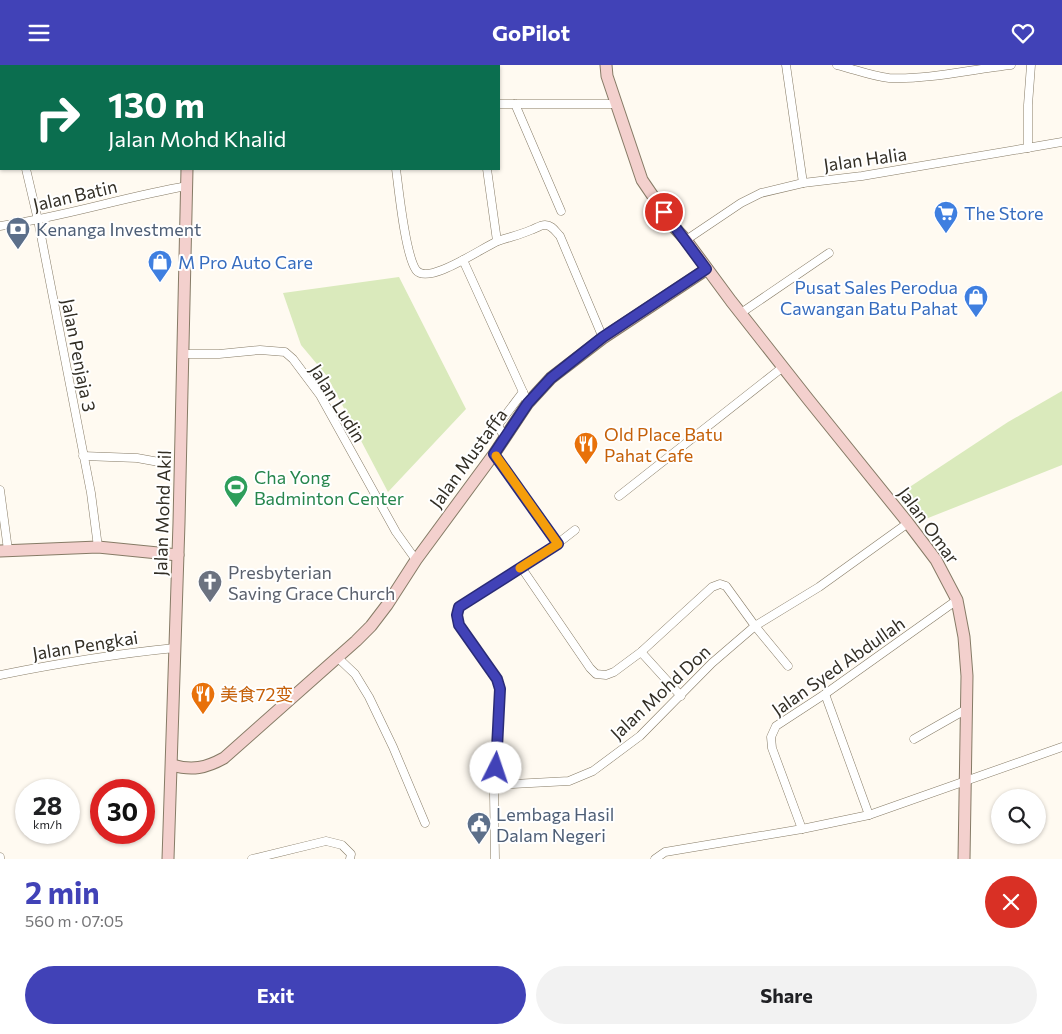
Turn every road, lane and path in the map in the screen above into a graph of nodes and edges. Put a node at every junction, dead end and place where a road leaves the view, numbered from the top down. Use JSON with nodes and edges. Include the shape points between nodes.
{"nodes":[{"id":1,"x":606,"y":65,"type":"edge"},
{"id":2,"x":786,"y":65,"type":"edge"},
{"id":3,"x":837,"y":65,"type":"edge"},
{"id":4,"x":1011,"y":65,"type":"edge"},
{"id":5,"x":1031,"y":65,"type":"edge"},
{"id":6,"x":616,"y":103,"type":"junction"},
{"id":7,"x":500,"y":104,"type":"edge"},
{"id":8,"x":515,"y":104,"type":"junction"},
{"id":9,"x":1062,"y":142,"type":"edge"},
{"id":10,"x":1028,"y":148,"type":"junction"},
{"id":11,"x":26,"y":170,"type":"edge"},
{"id":12,"x":187,"y":170,"type":"edge"},
{"id":13,"x":396,"y":170,"type":"edge"},
{"id":14,"x":488,"y":170,"type":"edge"},
{"id":15,"x":803,"y":183,"type":"junction"},
{"id":16,"x":187,"y":186,"type":"junction"},
{"id":17,"x":561,"y":211,"type":"dead end"},
{"id":18,"x":38,"y":220,"type":"junction"},
{"id":19,"x":0,"y":226,"type":"edge"},
{"id":20,"x":686,"y":239,"type":"junction"},
{"id":21,"x":497,"y":241,"type":"junction"},
{"id":22,"x":829,"y":253,"type":"dead end"},
{"id":23,"x":463,"y":260,"type":"junction"},
{"id":24,"x":706,"y":269,"type":"junction"},
{"id":25,"x":741,"y":313,"type":"junction"},
{"id":26,"x":603,"y":337,"type":"junction"},
{"id":27,"x":183,"y":355,"type":"junction"},
{"id":28,"x":783,"y":367,"type":"junction"},
{"id":29,"x":523,"y":392,"type":"junction"},
{"id":30,"x":528,"y":403,"type":"junction"},
{"id":31,"x":504,"y":437,"type":"junction"},
{"id":32,"x":494,"y":454,"type":"junction"},
{"id":33,"x":83,"y":456,"type":"junction"},
{"id":34,"x":159,"y":462,"type":"dead end"},
{"id":35,"x":0,"y":490,"type":"edge"},
{"id":36,"x":619,"y":496,"type":"dead end"},
{"id":37,"x":908,"y":523,"type":"junction"},
{"id":38,"x":575,"y":530,"type":"dead end"},
{"id":39,"x":558,"y":544,"type":"junction"},
{"id":40,"x":98,"y":547,"type":"junction"},
{"id":41,"x":4,"y":551,"type":"edge"},
{"id":42,"x":178,"y":555,"type":"junction"},
{"id":43,"x":416,"y":560,"type":"junction"},
{"id":44,"x":521,"y":567,"type":"junction"},
{"id":45,"x":957,"y":601,"type":"junction"},
{"id":46,"x":755,"y":627,"type":"junction"},
{"id":47,"x":175,"y":649,"type":"junction"},
{"id":48,"x":640,"y":652,"type":"junction"},
{"id":49,"x":337,"y":657,"type":"junction"},
{"id":50,"x":788,"y":666,"type":"dead end"},
{"id":51,"x":0,"y":675,"type":"edge"},
{"id":52,"x":825,"y":694,"type":"junction"},
{"id":53,"x":681,"y":696,"type":"junction"},
{"id":54,"x":965,"y":710,"type":"junction"},
{"id":55,"x":914,"y":739,"type":"dead end"},
{"id":56,"x":1062,"y":747,"type":"edge"},
{"id":57,"x":172,"y":765,"type":"junction"},
{"id":58,"x":966,"y":781,"type":"junction"},
{"id":59,"x":495,"y":785,"type":"junction"},
{"id":60,"x":869,"y":815,"type":"junction"},
{"id":61,"x":425,"y":823,"type":"dead end"},
{"id":62,"x":802,"y":829,"type":"junction"},
{"id":63,"x":168,"y":859,"type":"edge"},
{"id":64,"x":252,"y":859,"type":"edge"},
{"id":65,"x":350,"y":859,"type":"edge"},
{"id":66,"x":495,"y":859,"type":"edge"},
{"id":67,"x":655,"y":859,"type":"edge"},
{"id":68,"x":964,"y":859,"type":"edge"}],
"edges":[{"from":1,"to":6,"type":"street"},
{"from":2,"to":15,"type":"street"},
{"from":3,"to":4,"type":"street","via":[[890,78]]},
{"from":5,"to":10,"type":"street"},
{"from":6,"to":8,"type":"street"},
{"from":6,"to":20,"type":"street","via":[[642,180]]},
{"from":7,"to":8,"type":"street"},
{"from":8,"to":17,"type":"street"},
{"from":9,"to":10,"type":"street","name":"Jalan Halia"},
{"from":10,"to":15,"type":"street","name":"Jalan Halia"},
{"from":11,"to":18,"type":"street","name":"Jalan Penjaja 3"},
{"from":12,"to":16,"type":"street","name":"Jalan Mohd Akil"},
{"from":13,"to":23,"type":"street","via":[[414,268],[426,275]]},
{"from":14,"to":21,"type":"street"},
{"from":15,"to":20,"type":"street","name":"Jalan Halia","via":[[750,197]]},
{"from":16,"to":18,"type":"street","name":"Jalan Batin"},
{"from":16,"to":27,"type":"street","name":"Jalan Mohd Akil"},
{"from":18,"to":19,"type":"street","name":"Jalan Batin"},
{"from":18,"to":33,"type":"street","name":"Jalan Penjaja 3"},
{"from":20,"to":24,"type":"street"},
{"from":21,"to":23,"type":"street"},
{"from":21,"to":26,"type":"street","via":[[544,225],[552,227],[560,236]]},
{"from":22,"to":25,"type":"street"},
{"from":23,"to":29,"type":"street"},
{"from":24,"to":25,"type":"street","name":"Jalan Omar"},
{"from":24,"to":26,"type":"street","name":"Jalan Mustaffa"},
{"from":25,"to":28,"type":"street","name":"Jalan Omar"},
{"from":26,"to":30,"type":"street","name":"Jalan Mustaffa","via":[[551,378]]},
{"from":27,"to":42,"type":"street","name":"Jalan Mohd Akil"},
{"from":27,"to":43,"type":"street","name":"Jalan Ludin","via":[[260,350],[285,352],[293,359],[320,395],[396,532]]},
{"from":28,"to":36,"type":"street"},
{"from":28,"to":37,"type":"street","name":"Jalan Omar"},
{"from":29,"to":30,"type":"street"},
{"from":29,"to":31,"type":"street","via":[[498,425]]},
{"from":30,"to":31,"type":"street","name":"Jalan Mustaffa"},
{"from":31,"to":32,"type":"street","name":"Jalan Mustaffa"},
{"from":32,"to":39,"type":"street"},
{"from":32,"to":43,"type":"street","name":"Jalan Mustaffa"},
{"from":33,"to":34,"type":"street"},
{"from":33,"to":40,"type":"street","name":"Jalan Penjaja 3"},
{"from":35,"to":41,"type":"street"},
{"from":37,"to":45,"type":"street","name":"Jalan Omar","via":[[936,560]]},
{"from":37,"to":46,"type":"street","name":"Jalan Mohd Don","via":[[819,587]]},
{"from":38,"to":39,"type":"street"},
{"from":39,"to":44,"type":"street"},
{"from":40,"to":41,"type":"street"},
{"from":40,"to":42,"type":"street"},
{"from":42,"to":47,"type":"street","name":"Jalan Mohd Akil"},
{"from":43,"to":49,"type":"street","name":"Jalan Mustaffa","via":[[371,626]]},
{"from":44,"to":48,"type":"street","via":[[596,674],[606,675],[614,671]]},
{"from":44,"to":59,"type":"street","via":[[459,607],[457,615],[459,625],[497,679],[500,689]]},
{"from":45,"to":52,"type":"street","name":"Jalan Syed Abdullah"},
{"from":45,"to":54,"type":"street","name":"Jalan Omar","via":[[967,676]]},
{"from":46,"to":48,"type":"street","via":[[726,587],[720,584],[712,587]]},
{"from":46,"to":50,"type":"street"},
{"from":46,"to":53,"type":"street","name":"Jalan Mohd Don","via":[[712,663]]},
{"from":47,"to":51,"type":"street","name":"Jalan Pengkai","via":[[73,660]]},
{"from":47,"to":57,"type":"street","name":"Jalan Mohd Akil"},
{"from":48,"to":53,"type":"street"},
{"from":49,"to":57,"type":"street","name":"Jalan Mustaffa","via":[[224,758],[197,769]]},
{"from":49,"to":61,"type":"street","via":[[355,674],[369,697]]},
{"from":52,"to":60,"type":"street"},
{"from":52,"to":62,"type":"street","name":"Jalan Syed Abdullah","via":[[776,726],[771,737],[772,748]]},
{"from":53,"to":59,"type":"street","name":"Jalan Mohd Don","via":[[640,736],[593,771],[569,781]]},
{"from":54,"to":55,"type":"street"},
{"from":54,"to":58,"type":"street","name":"Jalan Omar"},
{"from":56,"to":58,"type":"street"},
{"from":57,"to":63,"type":"street","name":"Jalan Mohd Akil"},
{"from":58,"to":60,"type":"street"},
{"from":58,"to":68,"type":"street","name":"Jalan Omar"},
{"from":59,"to":66,"type":"street"},
{"from":60,"to":62,"type":"street"},
{"from":62,"to":67,"type":"street","via":[[664,852]]},
{"from":64,"to":65,"type":"street","via":[[326,841],[342,845],[351,854]]}]}
